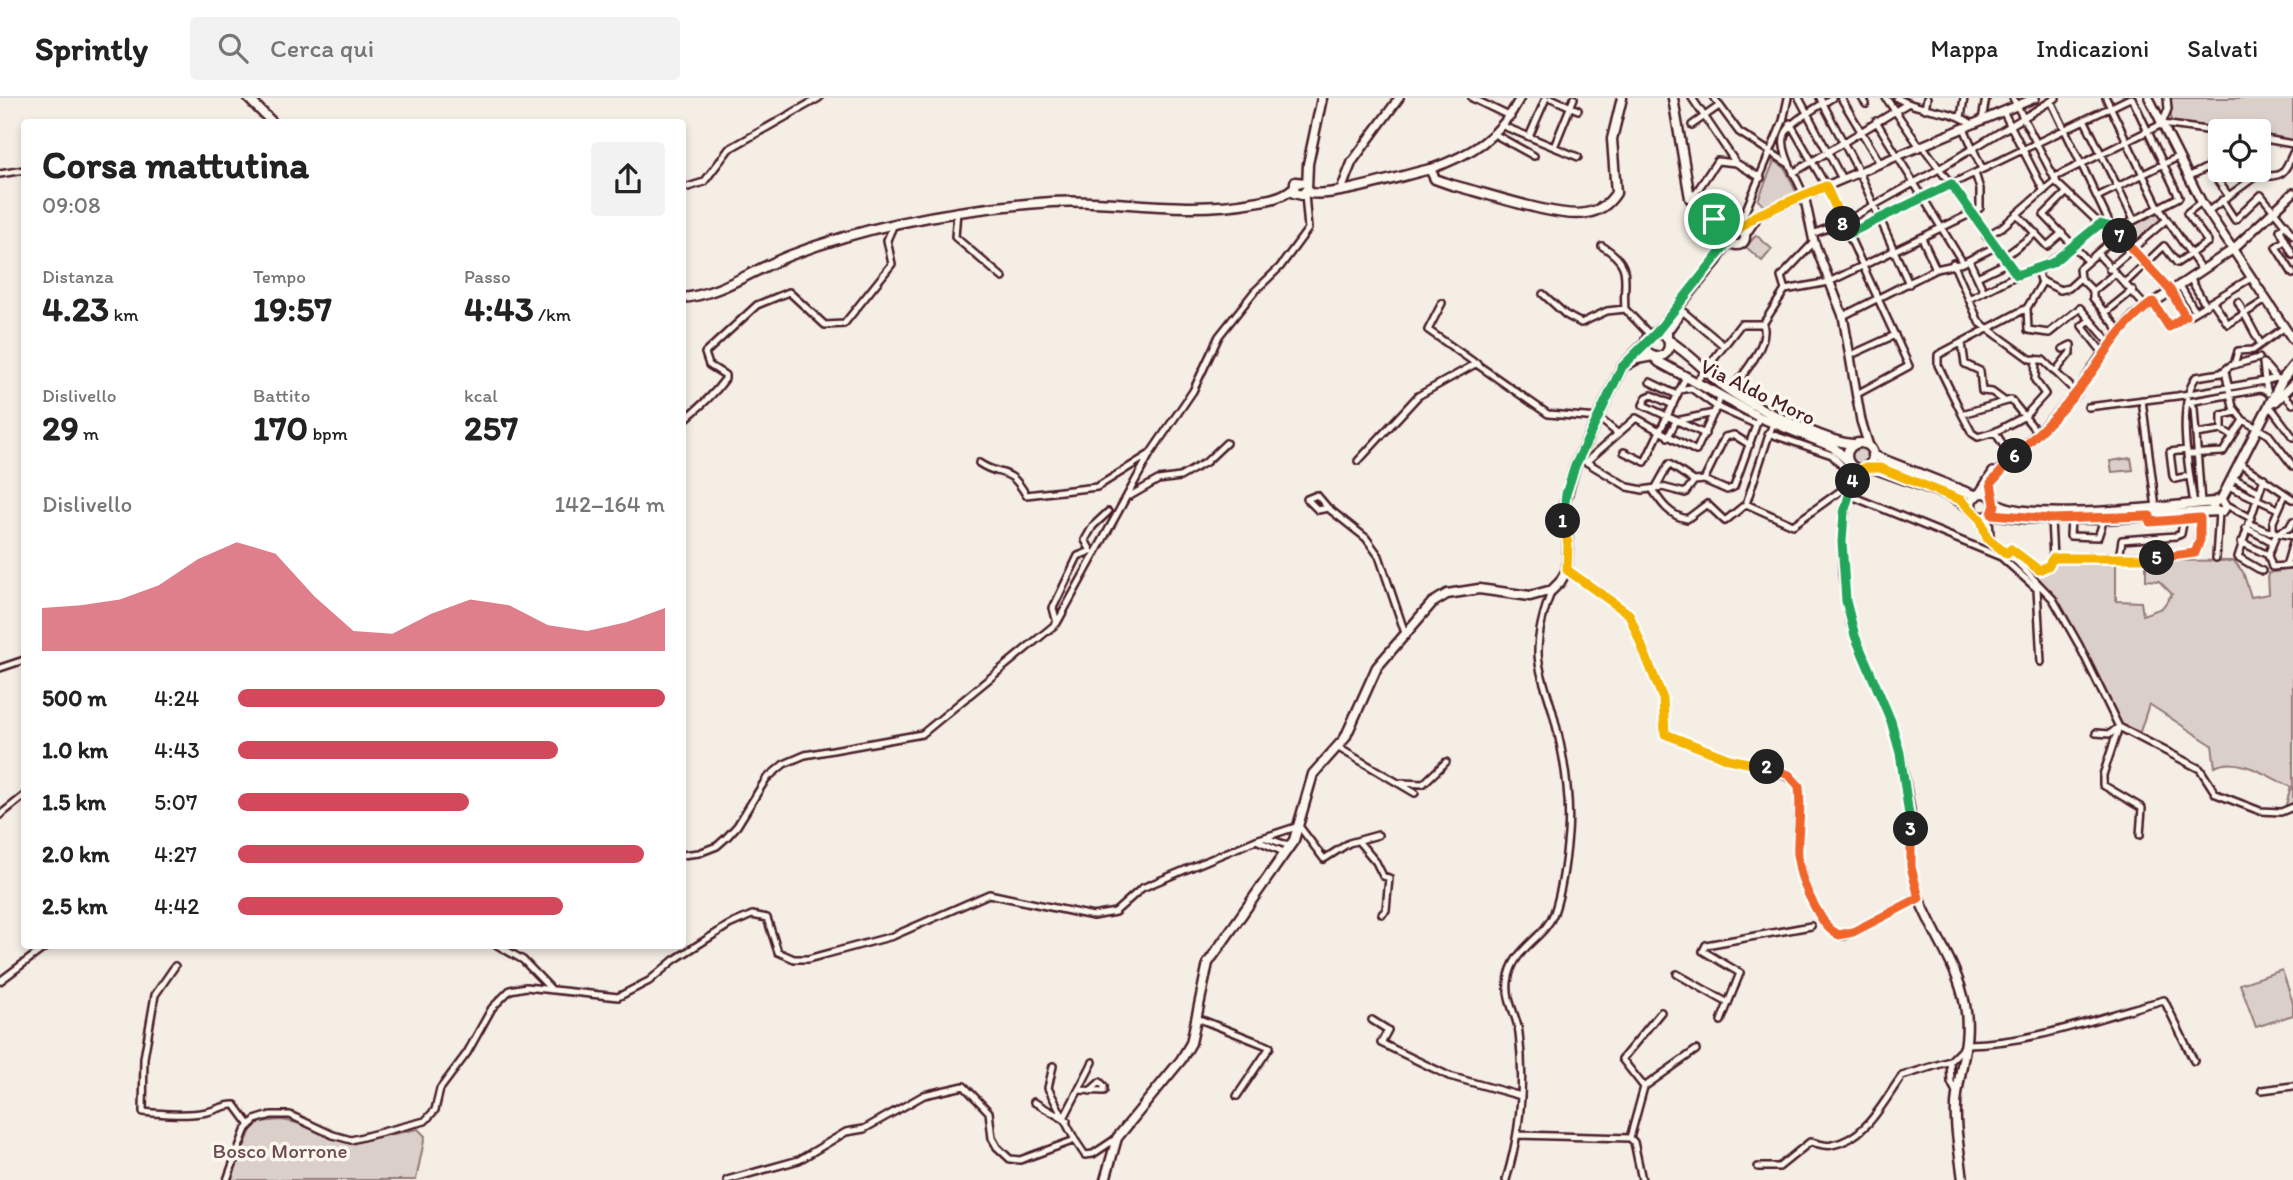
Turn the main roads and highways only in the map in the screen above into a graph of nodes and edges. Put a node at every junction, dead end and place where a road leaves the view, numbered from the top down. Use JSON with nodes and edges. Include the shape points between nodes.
{"nodes":[{"id":1,"x":248,"y":98,"type":"edge"},
{"id":2,"x":1322,"y":98,"type":"edge"},
{"id":3,"x":1622,"y":98,"type":"edge"},
{"id":4,"x":1673,"y":98,"type":"edge"},
{"id":5,"x":269,"y":119,"type":"edge"},
{"id":6,"x":1301,"y":189,"type":"junction"},
{"id":7,"x":1714,"y":219,"type":"junction"},
{"id":8,"x":1739,"y":231,"type":"junction"},
{"id":9,"x":1728,"y":239,"type":"junction"},
{"id":10,"x":1737,"y":246,"type":"junction"},
{"id":11,"x":1717,"y":260,"type":"junction"},
{"id":12,"x":686,"y":297,"type":"edge"},
{"id":13,"x":1678,"y":307,"type":"junction"},
{"id":14,"x":1651,"y":337,"type":"junction"},
{"id":15,"x":1667,"y":339,"type":"junction"},
{"id":16,"x":1653,"y":356,"type":"junction"},
{"id":17,"x":2293,"y":366,"type":"edge"},
{"id":18,"x":1618,"y":375,"type":"junction"},
{"id":19,"x":2292,"y":386,"type":"edge"},
{"id":20,"x":2274,"y":393,"type":"junction"},
{"id":21,"x":2260,"y":429,"type":"junction"},
{"id":22,"x":1854,"y":444,"type":"junction"},
{"id":23,"x":1871,"y":451,"type":"junction"},
{"id":24,"x":1849,"y":463,"type":"junction"},
{"id":25,"x":1865,"y":467,"type":"junction"},
{"id":26,"x":1977,"y":495,"type":"junction"},
{"id":27,"x":1993,"y":499,"type":"junction"},
{"id":28,"x":2220,"y":507,"type":"junction"},
{"id":29,"x":2199,"y":509,"type":"junction"},
{"id":30,"x":1973,"y":511,"type":"junction"},
{"id":31,"x":1990,"y":515,"type":"junction"},
{"id":32,"x":1919,"y":898,"type":"road end"},
{"id":33,"x":1105,"y":1180,"type":"edge"},
{"id":34,"x":1963,"y":1180,"type":"edge"}],
"edges":[{"from":1,"to":5,"type":"main road"},
{"from":2,"to":6,"type":"main road"},
{"from":3,"to":6,"type":"main road","via":[[1612,139],[1616,192],[1595,211],[1563,212],[1452,185],[1435,179],[1430,169],[1341,190],[1320,193]]},
{"from":4,"to":7,"type":"main road","via":[[1691,200]]},
{"from":6,"to":12,"type":"main road","via":[[1225,207],[1070,202],[957,211],[792,254]]},
{"from":7,"to":8,"type":"main road"},
{"from":7,"to":9,"type":"main road"},
{"from":8,"to":9,"type":"main road"},
{"from":8,"to":10,"type":"main road","via":[[1744,241]]},
{"from":9,"to":10,"type":"main road"},
{"from":9,"to":11,"type":"main road"},
{"from":10,"to":11,"type":"main road"},
{"from":11,"to":13,"type":"main road"},
{"from":13,"to":14,"type":"main road"},
{"from":13,"to":15,"type":"main road","via":[[1680,313],[1667,331]]},
{"from":14,"to":15,"type":"main road"},
{"from":14,"to":16,"type":"main road","via":[[1648,352]]},
{"from":14,"to":18,"type":"main road"},
{"from":15,"to":16,"type":"main road","via":[[1665,354]]},
{"from":15,"to":22,"type":"main road","name":"Via Aldo Moro","via":[[1730,390],[1806,428]]},
{"from":16,"to":18,"type":"main road","via":[[1637,359]]},
{"from":16,"to":24,"type":"main road","name":"Via Aldo Moro","via":[[1757,420],[1773,422],[1816,445],[1833,447]]},
{"from":17,"to":20,"type":"main road","via":[[2279,379]]},
{"from":18,"to":33,"type":"main road","via":[[1563,509],[1567,570],[1552,590],[1530,596],[1479,589],[1447,594],[1432,603],[1377,667],[1345,738],[1312,774],[1288,849],[1208,963],[1191,1043],[1118,1138]]},
{"from":19,"to":20,"type":"main road"},
{"from":20,"to":21,"type":"main road"},
{"from":20,"to":21,"type":"main road","via":[[2272,409]]},
{"from":21,"to":28,"type":"main road"},
{"from":21,"to":28,"type":"main road"},
{"from":22,"to":23,"type":"main road","name":"Via Aldo Moro"},
{"from":22,"to":24,"type":"main road","via":[[1847,453]]},
{"from":23,"to":25,"type":"main road"},
{"from":23,"to":26,"type":"main road","name":"Via Aldo Moro"},
{"from":24,"to":25,"type":"main road","name":"Via Aldo Moro"},
{"from":25,"to":30,"type":"main road","name":"Via Aldo Moro","via":[[1951,496]]},
{"from":26,"to":27,"type":"main road","name":"Via Aldo Moro"},
{"from":26,"to":30,"type":"main road"},
{"from":27,"to":29,"type":"main road","name":"Via Aldo Moro","via":[[2005,508],[2019,510]]},
{"from":27,"to":31,"type":"main road"},
{"from":28,"to":29,"type":"main road"},
{"from":29,"to":31,"type":"main road","name":"Via Aldo Moro","via":[[2150,519]]},
{"from":30,"to":31,"type":"main road","name":"Via Aldo Moro","via":[[1981,517]]},
{"from":32,"to":34,"type":"main road","via":[[1947,953],[1968,1020],[1957,1094]]}]}
